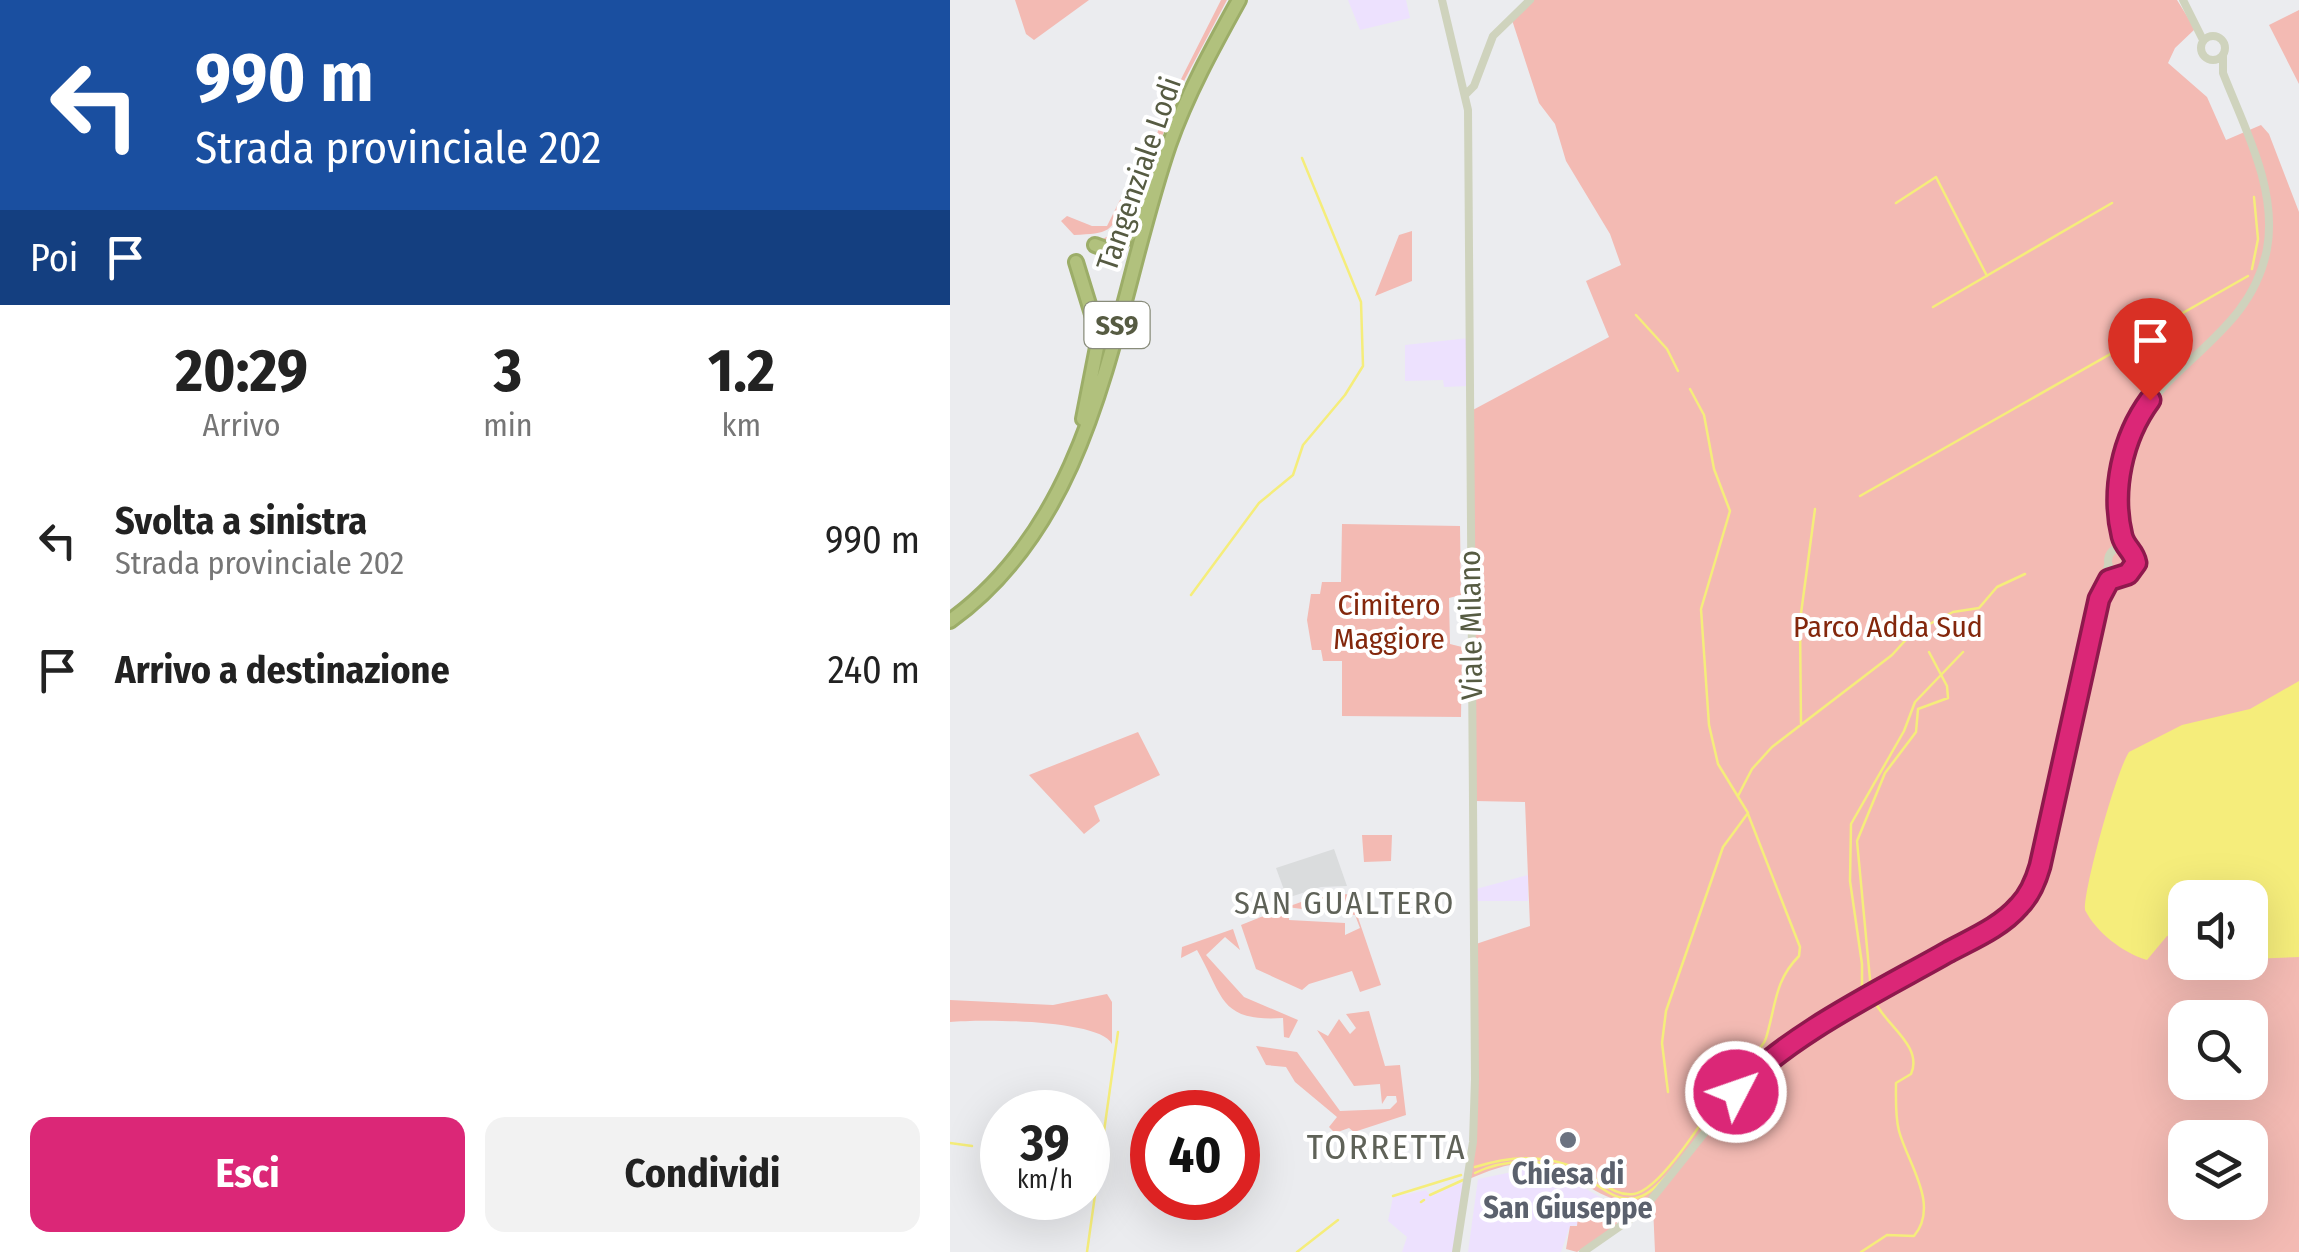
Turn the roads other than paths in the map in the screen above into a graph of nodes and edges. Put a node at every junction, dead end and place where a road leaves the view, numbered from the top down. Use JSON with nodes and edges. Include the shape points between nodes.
{"nodes":[{"id":1,"x":1231,"y":0,"type":"edge"},
{"id":2,"x":1239,"y":0,"type":"edge"},
{"id":3,"x":1442,"y":0,"type":"edge"},
{"id":4,"x":1530,"y":0,"type":"edge"},
{"id":5,"x":2182,"y":0,"type":"edge"},
{"id":6,"x":2206,"y":39,"type":"junction"},
{"id":7,"x":2223,"y":56,"type":"junction"},
{"id":8,"x":2211,"y":60,"type":"junction"},
{"id":9,"x":2224,"y":73,"type":"junction"},
{"id":10,"x":1479,"y":74,"type":"junction"},
{"id":11,"x":1462,"y":78,"type":"junction"},
{"id":12,"x":1466,"y":94,"type":"junction"},
{"id":13,"x":1163,"y":144,"type":"junction"},
{"id":14,"x":1095,"y":245,"type":"dead end"},
{"id":15,"x":1076,"y":262,"type":"dead end"},
{"id":16,"x":1082,"y":419,"type":"junction"},
{"id":17,"x":2120,"y":524,"type":"junction"},
{"id":18,"x":2129,"y":548,"type":"junction"},
{"id":19,"x":2112,"y":550,"type":"junction"},
{"id":20,"x":2108,"y":565,"type":"junction"},
{"id":21,"x":2120,"y":575,"type":"junction"},
{"id":22,"x":2105,"y":586,"type":"junction"},
{"id":23,"x":950,"y":613,"type":"edge"},
{"id":24,"x":950,"y":621,"type":"edge"},
{"id":25,"x":1456,"y":1252,"type":"edge"},
{"id":26,"x":1583,"y":1252,"type":"edge"}],
"edges":[{"from":1,"to":13,"type":"highway","number":"SS9"},
{"from":2,"to":24,"type":"highway","name":"Tangenziale Lodi","number":"SS9","via":[[1170,143],[1068,477],[1028,544]]},
{"from":3,"to":11,"type":"street","name":"Viale Milano"},
{"from":4,"to":10,"type":"street","via":[[1494,34]]},
{"from":5,"to":6,"type":"street"},
{"from":6,"to":7,"type":"street","via":[[2224,41]]},
{"from":6,"to":8,"type":"street","via":[[2202,52]]},
{"from":7,"to":8,"type":"street"},
{"from":7,"to":9,"type":"street"},
{"from":8,"to":9,"type":"street"},
{"from":9,"to":17,"type":"street","via":[[2264,186],[2267,248],[2240,310],[2160,388],[2138,419],[2121,468]]},
{"from":10,"to":11,"type":"street"},
{"from":10,"to":12,"type":"street"},
{"from":11,"to":12,"type":"street","name":"Viale Milano"},
{"from":12,"to":25,"type":"street","name":"Viale Milano","via":[[1475,1079]]},
{"from":13,"to":14,"type":"highway","via":[[1127,240],[1111,251]]},
{"from":13,"to":16,"type":"highway","number":"SS9"},
{"from":15,"to":16,"type":"highway","via":[[1099,337]]},
{"from":16,"to":23,"type":"highway","number":"SS9","via":[[1035,524],[998,570]]},
{"from":17,"to":18,"type":"street"},
{"from":17,"to":19,"type":"street"},
{"from":18,"to":19,"type":"street"},
{"from":18,"to":21,"type":"street","via":[[2136,563]]},
{"from":19,"to":20,"type":"street"},
{"from":20,"to":21,"type":"street"},
{"from":20,"to":22,"type":"street"},
{"from":21,"to":22,"type":"street"},
{"from":22,"to":26,"type":"street","via":[[2040,866],[2019,907],[1750,1076],[1630,1222]]}]}
